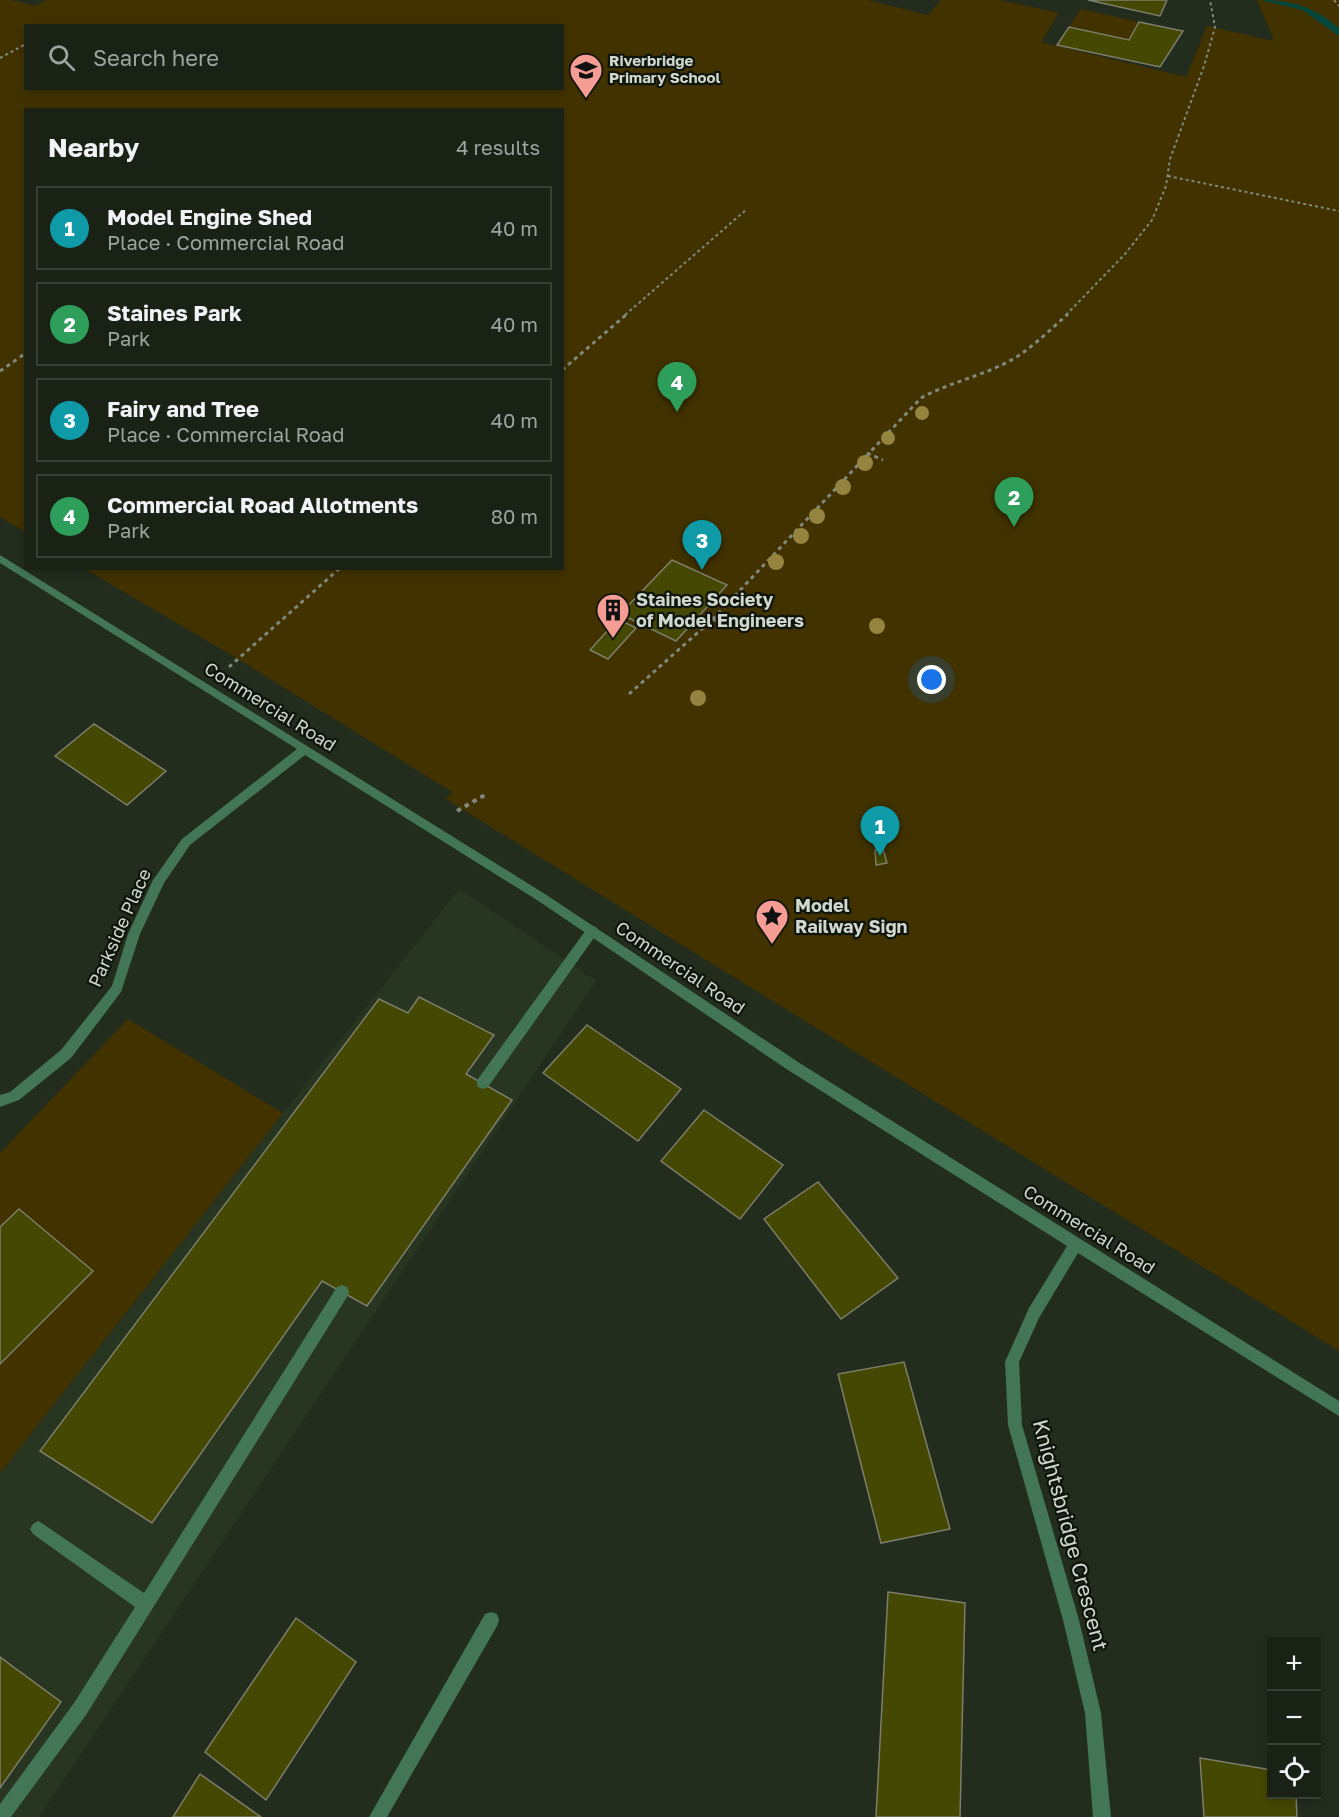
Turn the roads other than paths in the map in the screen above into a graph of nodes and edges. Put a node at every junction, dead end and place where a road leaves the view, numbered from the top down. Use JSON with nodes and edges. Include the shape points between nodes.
{"nodes":[{"id":1,"x":0,"y":558,"type":"edge"},
{"id":2,"x":304,"y":750,"type":"junction"},
{"id":3,"x":592,"y":932,"type":"junction"},
{"id":4,"x":483,"y":1083,"type":"dead end"},
{"id":5,"x":0,"y":1101,"type":"edge"},
{"id":6,"x":1076,"y":1243,"type":"junction"},
{"id":7,"x":342,"y":1292,"type":"dead end"},
{"id":8,"x":1339,"y":1409,"type":"edge"},
{"id":9,"x":38,"y":1529,"type":"dead end"},
{"id":10,"x":145,"y":1604,"type":"junction"},
{"id":11,"x":491,"y":1620,"type":"dead end"},
{"id":12,"x":1,"y":1817,"type":"edge"},
{"id":13,"x":378,"y":1817,"type":"edge"},
{"id":14,"x":1102,"y":1817,"type":"edge"}],
"edges":[{"from":1,"to":2,"type":"street","name":"Commercial Road"},
{"from":2,"to":3,"type":"street","name":"Commercial Road"},
{"from":2,"to":5,"type":"street","name":"Parkside Place","via":[[186,842],[159,880],[134,934],[117,988],[66,1054],[14,1096]]},
{"from":3,"to":4,"type":"street"},
{"from":3,"to":6,"type":"street","name":"Commercial Road","via":[[793,1066]]},
{"from":6,"to":8,"type":"street","name":"Commercial Road"},
{"from":6,"to":14,"type":"street","name":"Knightsbridge Crescent","via":[[1034,1313],[1012,1362],[1015,1425],[1071,1620],[1093,1713]]},
{"from":7,"to":10,"type":"street"},
{"from":9,"to":10,"type":"street"},
{"from":10,"to":12,"type":"street","via":[[80,1709]]},
{"from":11,"to":13,"type":"street"}]}
